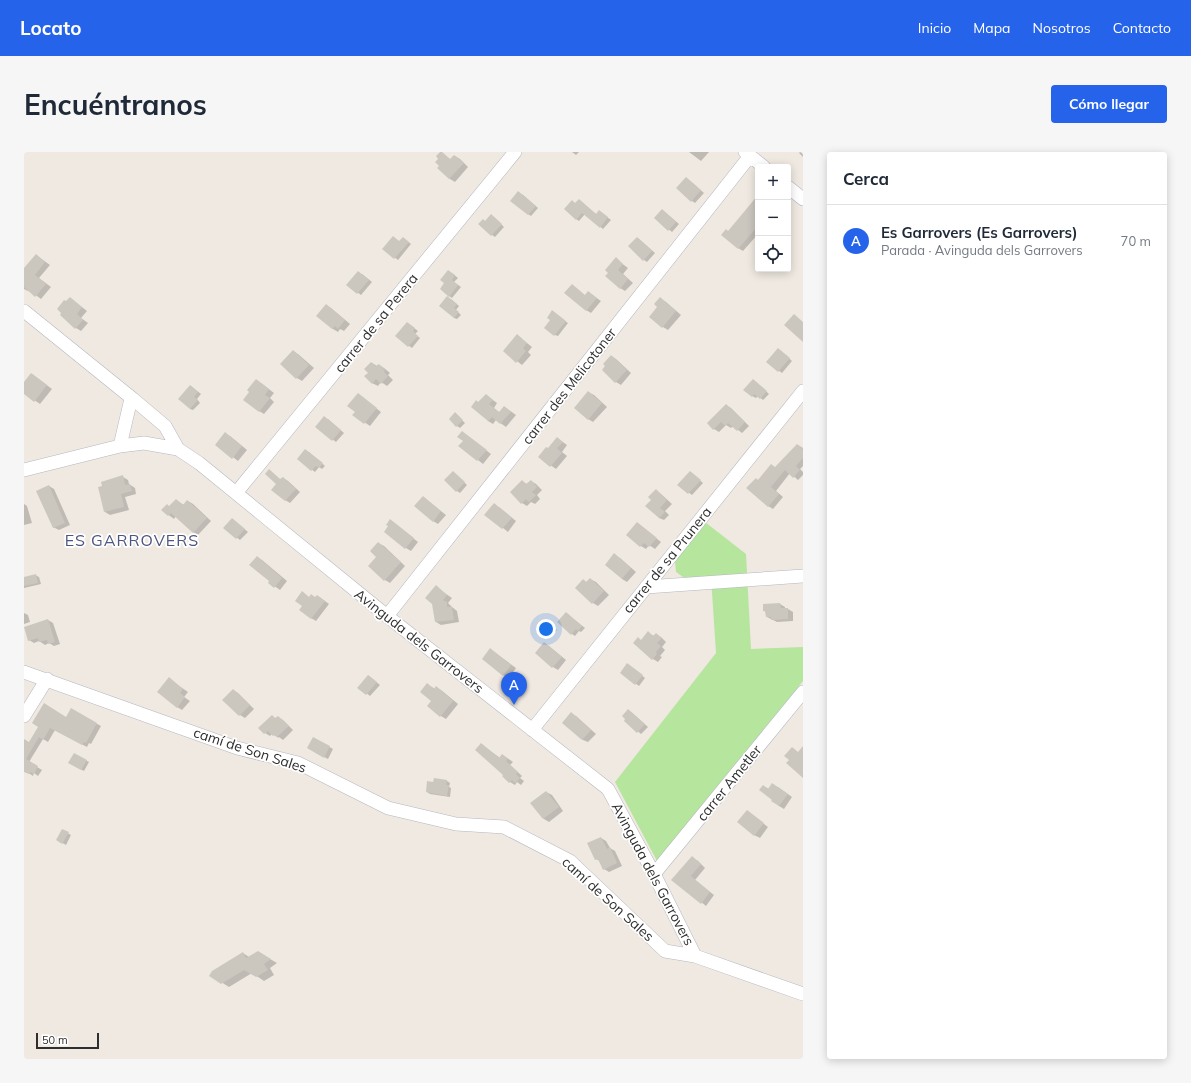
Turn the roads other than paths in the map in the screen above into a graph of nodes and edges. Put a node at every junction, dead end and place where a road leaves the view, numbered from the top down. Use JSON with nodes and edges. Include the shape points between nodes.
{"nodes":[{"id":1,"x":515,"y":152,"type":"edge"},
{"id":2,"x":748,"y":154,"type":"edge"},
{"id":3,"x":760,"y":164,"type":"edge"},
{"id":4,"x":791,"y":189,"type":"edge"},
{"id":5,"x":803,"y":199,"type":"edge"},
{"id":6,"x":24,"y":311,"type":"edge"},
{"id":7,"x":803,"y":392,"type":"edge"},
{"id":8,"x":133,"y":399,"type":"junction"},
{"id":9,"x":120,"y":446,"type":"junction"},
{"id":10,"x":178,"y":449,"type":"junction"},
{"id":11,"x":24,"y":470,"type":"edge"},
{"id":12,"x":236,"y":493,"type":"junction"},
{"id":13,"x":803,"y":576,"type":"edge"},
{"id":14,"x":646,"y":587,"type":"junction"},
{"id":15,"x":387,"y":616,"type":"junction"},
{"id":16,"x":24,"y":672,"type":"edge"},
{"id":17,"x":47,"y":679,"type":"junction"},
{"id":18,"x":803,"y":692,"type":"edge"},
{"id":19,"x":24,"y":716,"type":"edge"},
{"id":20,"x":532,"y":730,"type":"junction"},
{"id":21,"x":654,"y":874,"type":"junction"},
{"id":22,"x":696,"y":956,"type":"junction"},
{"id":23,"x":803,"y":994,"type":"edge"}],
"edges":[{"from":1,"to":12,"type":"street","name":"carrer de sa Perera"},
{"from":2,"to":3,"type":"street"},
{"from":2,"to":15,"type":"street","name":"carrer des Melicotoner"},
{"from":4,"to":5,"type":"street"},
{"from":6,"to":8,"type":"street"},
{"from":7,"to":14,"type":"street","name":"carrer de sa Prunera"},
{"from":8,"to":9,"type":"street"},
{"from":8,"to":10,"type":"street","via":[[166,426]]},
{"from":9,"to":10,"type":"street","via":[[144,443]]},
{"from":9,"to":11,"type":"street"},
{"from":10,"to":12,"type":"street","name":"Avinguda dels Garrovers"},
{"from":12,"to":15,"type":"street","name":"Avinguda dels Garrovers"},
{"from":13,"to":14,"type":"street"},
{"from":14,"to":20,"type":"street","name":"carrer de sa Prunera"},
{"from":15,"to":20,"type":"street","name":"Avinguda dels Garrovers"},
{"from":16,"to":17,"type":"street","name":"camí de Son Sales"},
{"from":17,"to":19,"type":"street"},
{"from":17,"to":22,"type":"street","name":"camí de Son Sales","via":[[237,748],[298,763],[388,808],[456,824],[504,827],[570,861],[665,951]]},
{"from":18,"to":21,"type":"street","name":"carrer Ametler"},
{"from":20,"to":21,"type":"street","name":"Avinguda dels Garrovers","via":[[608,789]]},
{"from":21,"to":22,"type":"street","name":"Avinguda dels Garrovers"},
{"from":22,"to":23,"type":"street","name":"camí de Son Sales"}]}
